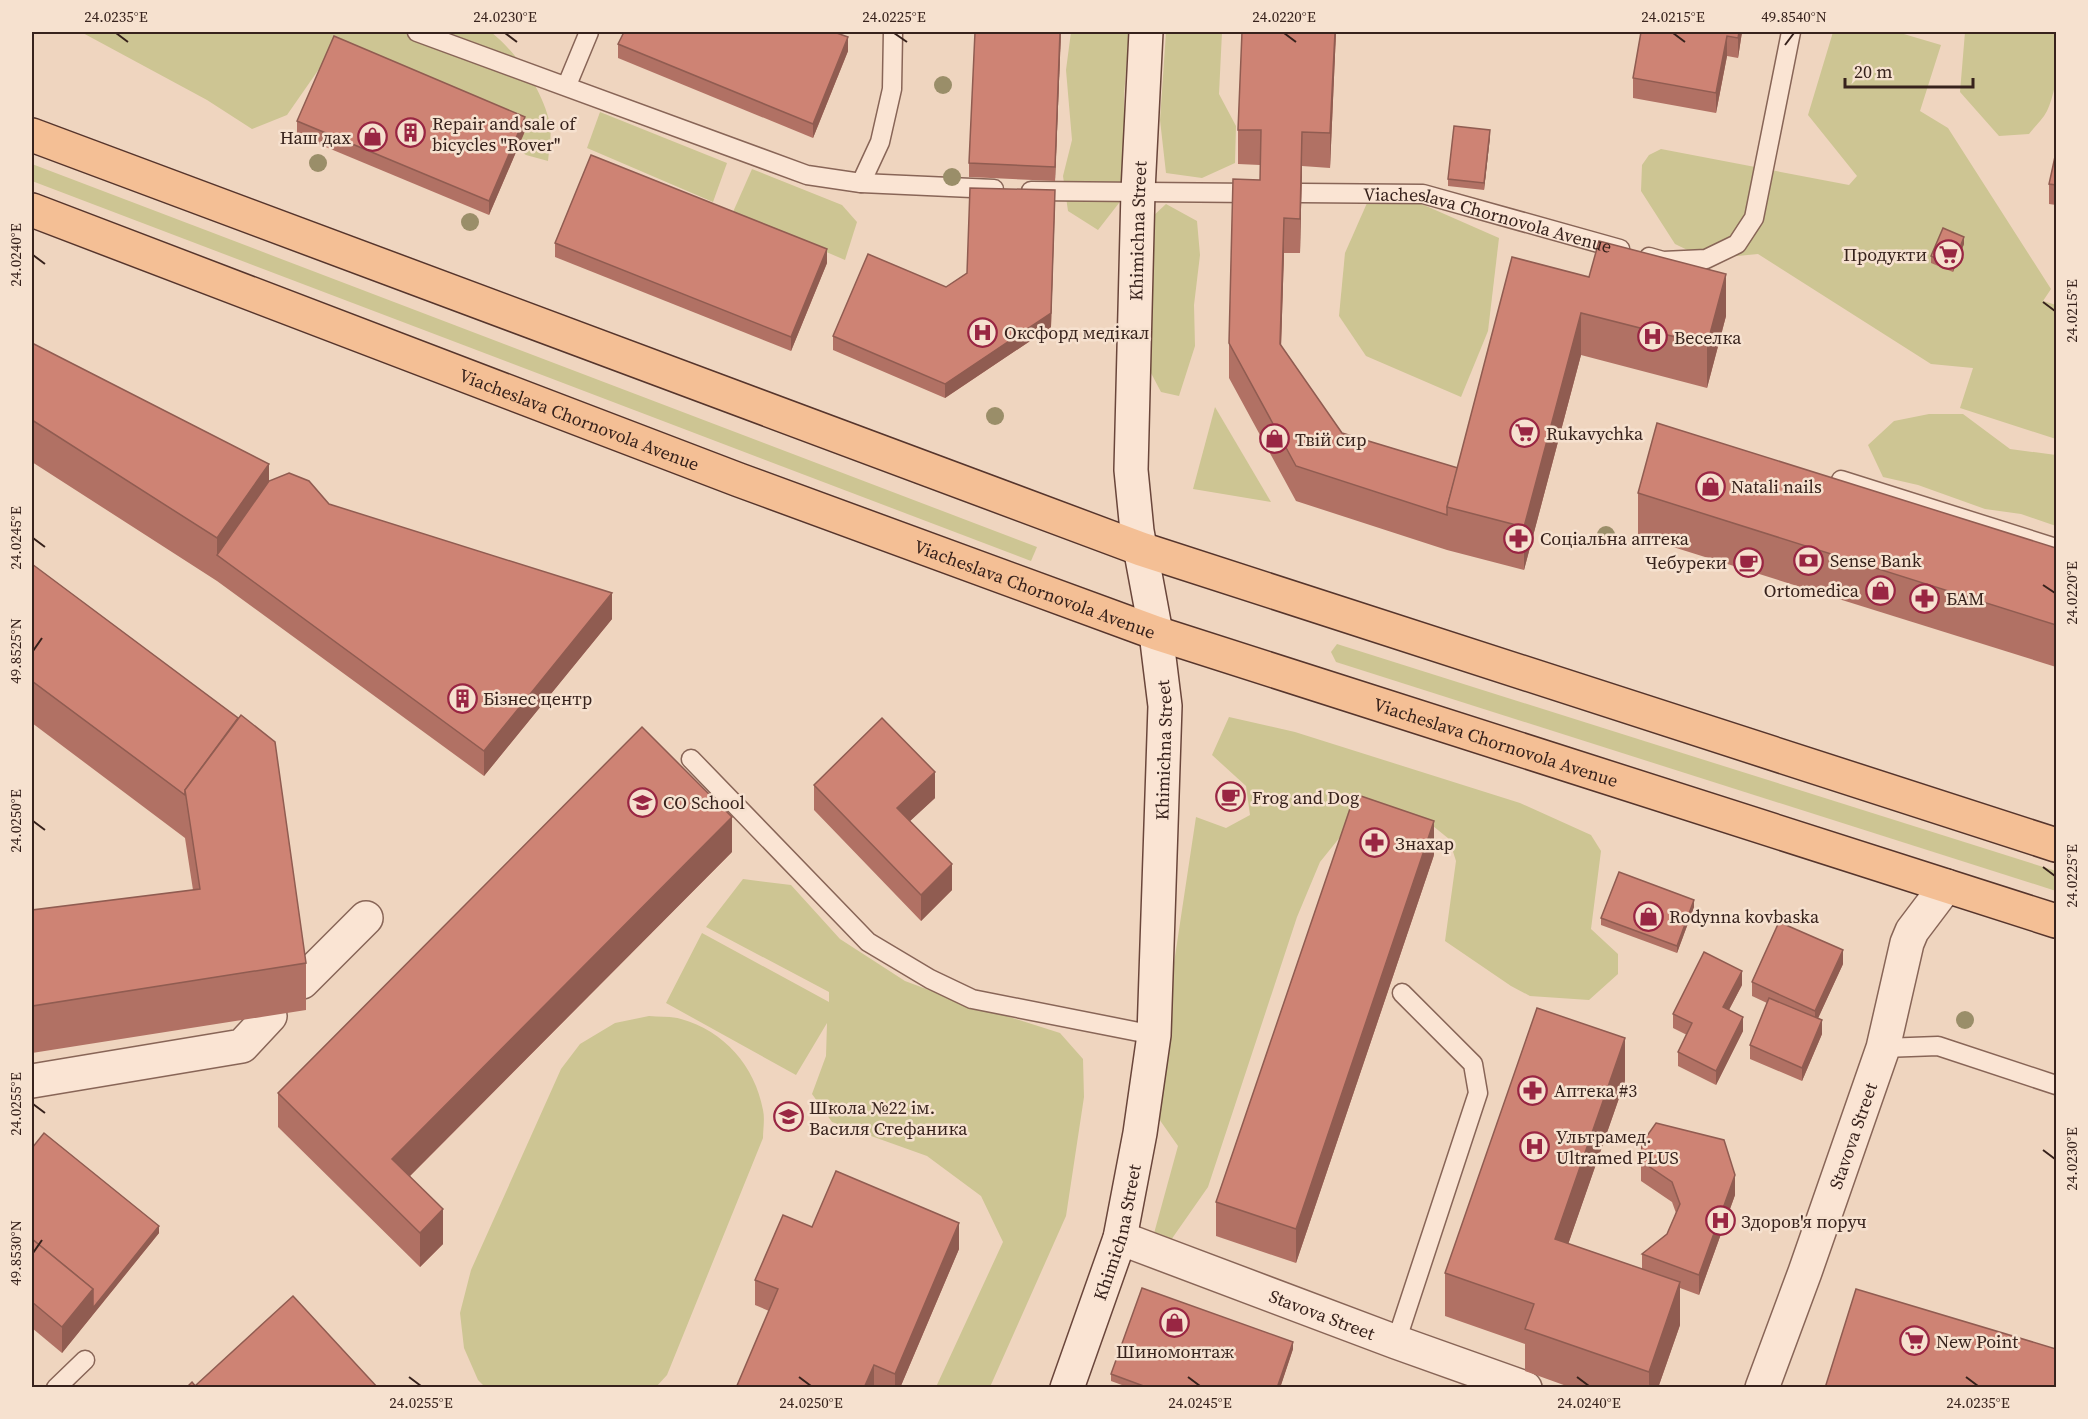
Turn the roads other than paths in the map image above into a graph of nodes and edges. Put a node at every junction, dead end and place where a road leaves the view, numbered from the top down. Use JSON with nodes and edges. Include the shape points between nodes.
{"nodes":[{"id":1,"x":417,"y":32,"type":"edge"},
{"id":2,"x":589,"y":32,"type":"edge"},
{"id":3,"x":893,"y":32,"type":"edge"},
{"id":4,"x":1146,"y":32,"type":"edge"},
{"id":5,"x":1791,"y":32,"type":"edge"},
{"id":6,"x":567,"y":85,"type":"junction"},
{"id":7,"x":32,"y":135,"type":"edge"},
{"id":8,"x":861,"y":183,"type":"junction"},
{"id":9,"x":1138,"y":191,"type":"junction"},
{"id":10,"x":1260,"y":193,"type":"edge"},
{"id":11,"x":1301,"y":193,"type":"edge"},
{"id":12,"x":32,"y":210,"type":"edge"},
{"id":13,"x":1823,"y":475,"type":"edge"},
{"id":14,"x":2056,"y":548,"type":"edge"},
{"id":15,"x":1141,"y":549,"type":"junction"},
{"id":16,"x":1156,"y":633,"type":"junction"},
{"id":17,"x":691,"y":759,"type":"dead end"},
{"id":18,"x":2056,"y":845,"type":"edge"},
{"id":19,"x":1946,"y":886,"type":"junction"},
{"id":20,"x":366,"y":918,"type":"dead end"},
{"id":21,"x":2056,"y":921,"type":"edge"},
{"id":22,"x":302,"y":982,"type":"edge"},
{"id":23,"x":1402,"y":993,"type":"dead end"},
{"id":24,"x":270,"y":1016,"type":"edge"},
{"id":25,"x":1154,"y":1035,"type":"junction"},
{"id":26,"x":1883,"y":1048,"type":"junction"},
{"id":27,"x":32,"y":1081,"type":"edge"},
{"id":28,"x":2056,"y":1085,"type":"edge"},
{"id":29,"x":1120,"y":1238,"type":"junction"},
{"id":30,"x":1396,"y":1342,"type":"junction"},
{"id":31,"x":85,"y":1360,"type":"dead end"},
{"id":32,"x":56,"y":1388,"type":"edge"},
{"id":33,"x":1067,"y":1388,"type":"edge"},
{"id":34,"x":1525,"y":1388,"type":"edge"},
{"id":35,"x":1762,"y":1388,"type":"edge"}],
"edges":[{"from":1,"to":6,"type":"lane"},
{"from":2,"to":6,"type":"lane"},
{"from":3,"to":8,"type":"lane","via":[[892,89],[880,142]]},
{"from":4,"to":9,"type":"street","name":"Khimichna Street"},
{"from":5,"to":11,"type":"lane","name":"Viacheslava Chornovola Avenue","via":[[1754,218],[1737,244],[1706,259],[1663,261],[1423,194]]},
{"from":6,"to":8,"type":"lane","via":[[807,175]]},
{"from":7,"to":15,"type":"main road"},
{"from":8,"to":9,"type":"lane","via":[[1061,192]]},
{"from":9,"to":10,"type":"lane"},
{"from":9,"to":15,"type":"street","name":"Khimichna Street","via":[[1131,470]]},
{"from":12,"to":16,"type":"main road","name":"Viacheslava Chornovola Avenue","via":[[728,476]]},
{"from":13,"to":14,"type":"lane"},
{"from":15,"to":16,"type":"street","name":"Khimichna Street"},
{"from":15,"to":18,"type":"main road"},
{"from":16,"to":19,"type":"main road","name":"Viacheslava Chornovola Avenue"},
{"from":16,"to":25,"type":"street","name":"Khimichna Street","via":[[1165,706]]},
{"from":17,"to":25,"type":"lane","via":[[868,942],[930,979],[972,999]]},
{"from":19,"to":21,"type":"main road","name":"Viacheslava Chornovola Avenue"},
{"from":19,"to":26,"type":"street","name":"Stavova Street","via":[[1907,943]]},
{"from":20,"to":22,"type":"street"},
{"from":23,"to":30,"type":"lane","via":[[1473,1064],[1478,1093]]},
{"from":24,"to":27,"type":"street","via":[[242,1046]]},
{"from":25,"to":29,"type":"street","name":"Khimichna Street"},
{"from":26,"to":28,"type":"lane","via":[[1938,1046]]},
{"from":26,"to":35,"type":"street","name":"Stavova Street"},
{"from":29,"to":30,"type":"street","name":"Stavova Street"},
{"from":29,"to":33,"type":"street","name":"Khimichna Street"},
{"from":30,"to":34,"type":"street","name":"Stavova Street"},
{"from":31,"to":32,"type":"lane"}]}
